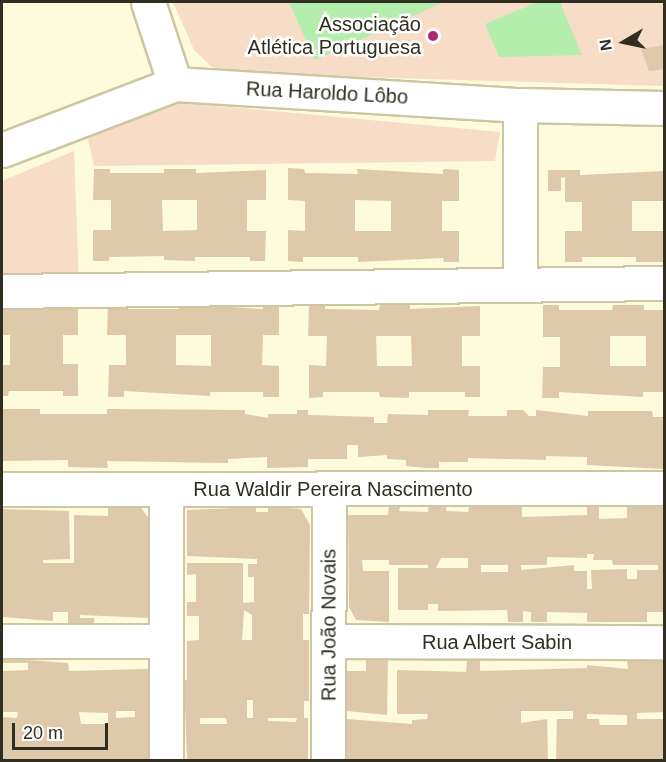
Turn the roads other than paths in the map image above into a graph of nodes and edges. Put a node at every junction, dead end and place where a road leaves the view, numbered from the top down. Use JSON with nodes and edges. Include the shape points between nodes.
{"nodes":[{"id":1,"x":148,"y":2,"type":"edge"},
{"id":2,"x":175,"y":84,"type":"junction"},
{"id":3,"x":520,"y":105,"type":"junction"},
{"id":4,"x":664,"y":108,"type":"edge"},
{"id":5,"x":2,"y":150,"type":"edge"},
{"id":6,"x":520,"y":283,"type":"junction"},
{"id":7,"x":664,"y":283,"type":"edge"},
{"id":8,"x":2,"y":291,"type":"edge"},
{"id":9,"x":664,"y":488,"type":"edge"},
{"id":10,"x":2,"y":489,"type":"edge"},
{"id":11,"x":166,"y":489,"type":"junction"},
{"id":12,"x":329,"y":490,"type":"junction"},
{"id":13,"x":2,"y":641,"type":"edge"},
{"id":14,"x":166,"y":641,"type":"junction"},
{"id":15,"x":329,"y":641,"type":"junction"},
{"id":16,"x":664,"y":642,"type":"edge"},
{"id":17,"x":166,"y":760,"type":"edge"},
{"id":18,"x":328,"y":760,"type":"edge"}],
"edges":[{"from":1,"to":2,"type":"street"},
{"from":2,"to":3,"type":"street","name":"Rua Haroldo Lôbo"},
{"from":2,"to":5,"type":"street","name":"Rua Haroldo Lôbo"},
{"from":3,"to":4,"type":"street","name":"Rua Haroldo Lôbo"},
{"from":3,"to":6,"type":"street"},
{"from":6,"to":7,"type":"street"},
{"from":6,"to":8,"type":"street"},
{"from":9,"to":12,"type":"street","name":"Rua Waldir Pereira Nascimento"},
{"from":10,"to":11,"type":"street","name":"Rua Waldir Pereira Nascimento"},
{"from":11,"to":12,"type":"street","name":"Rua Waldir Pereira Nascimento"},
{"from":11,"to":14,"type":"street"},
{"from":12,"to":15,"type":"street","name":"Rua João Novais"},
{"from":13,"to":14,"type":"street"},
{"from":14,"to":17,"type":"street"},
{"from":15,"to":16,"type":"street","name":"Rua Albert Sabin"},
{"from":15,"to":18,"type":"street","name":"Rua João Novais"}]}
